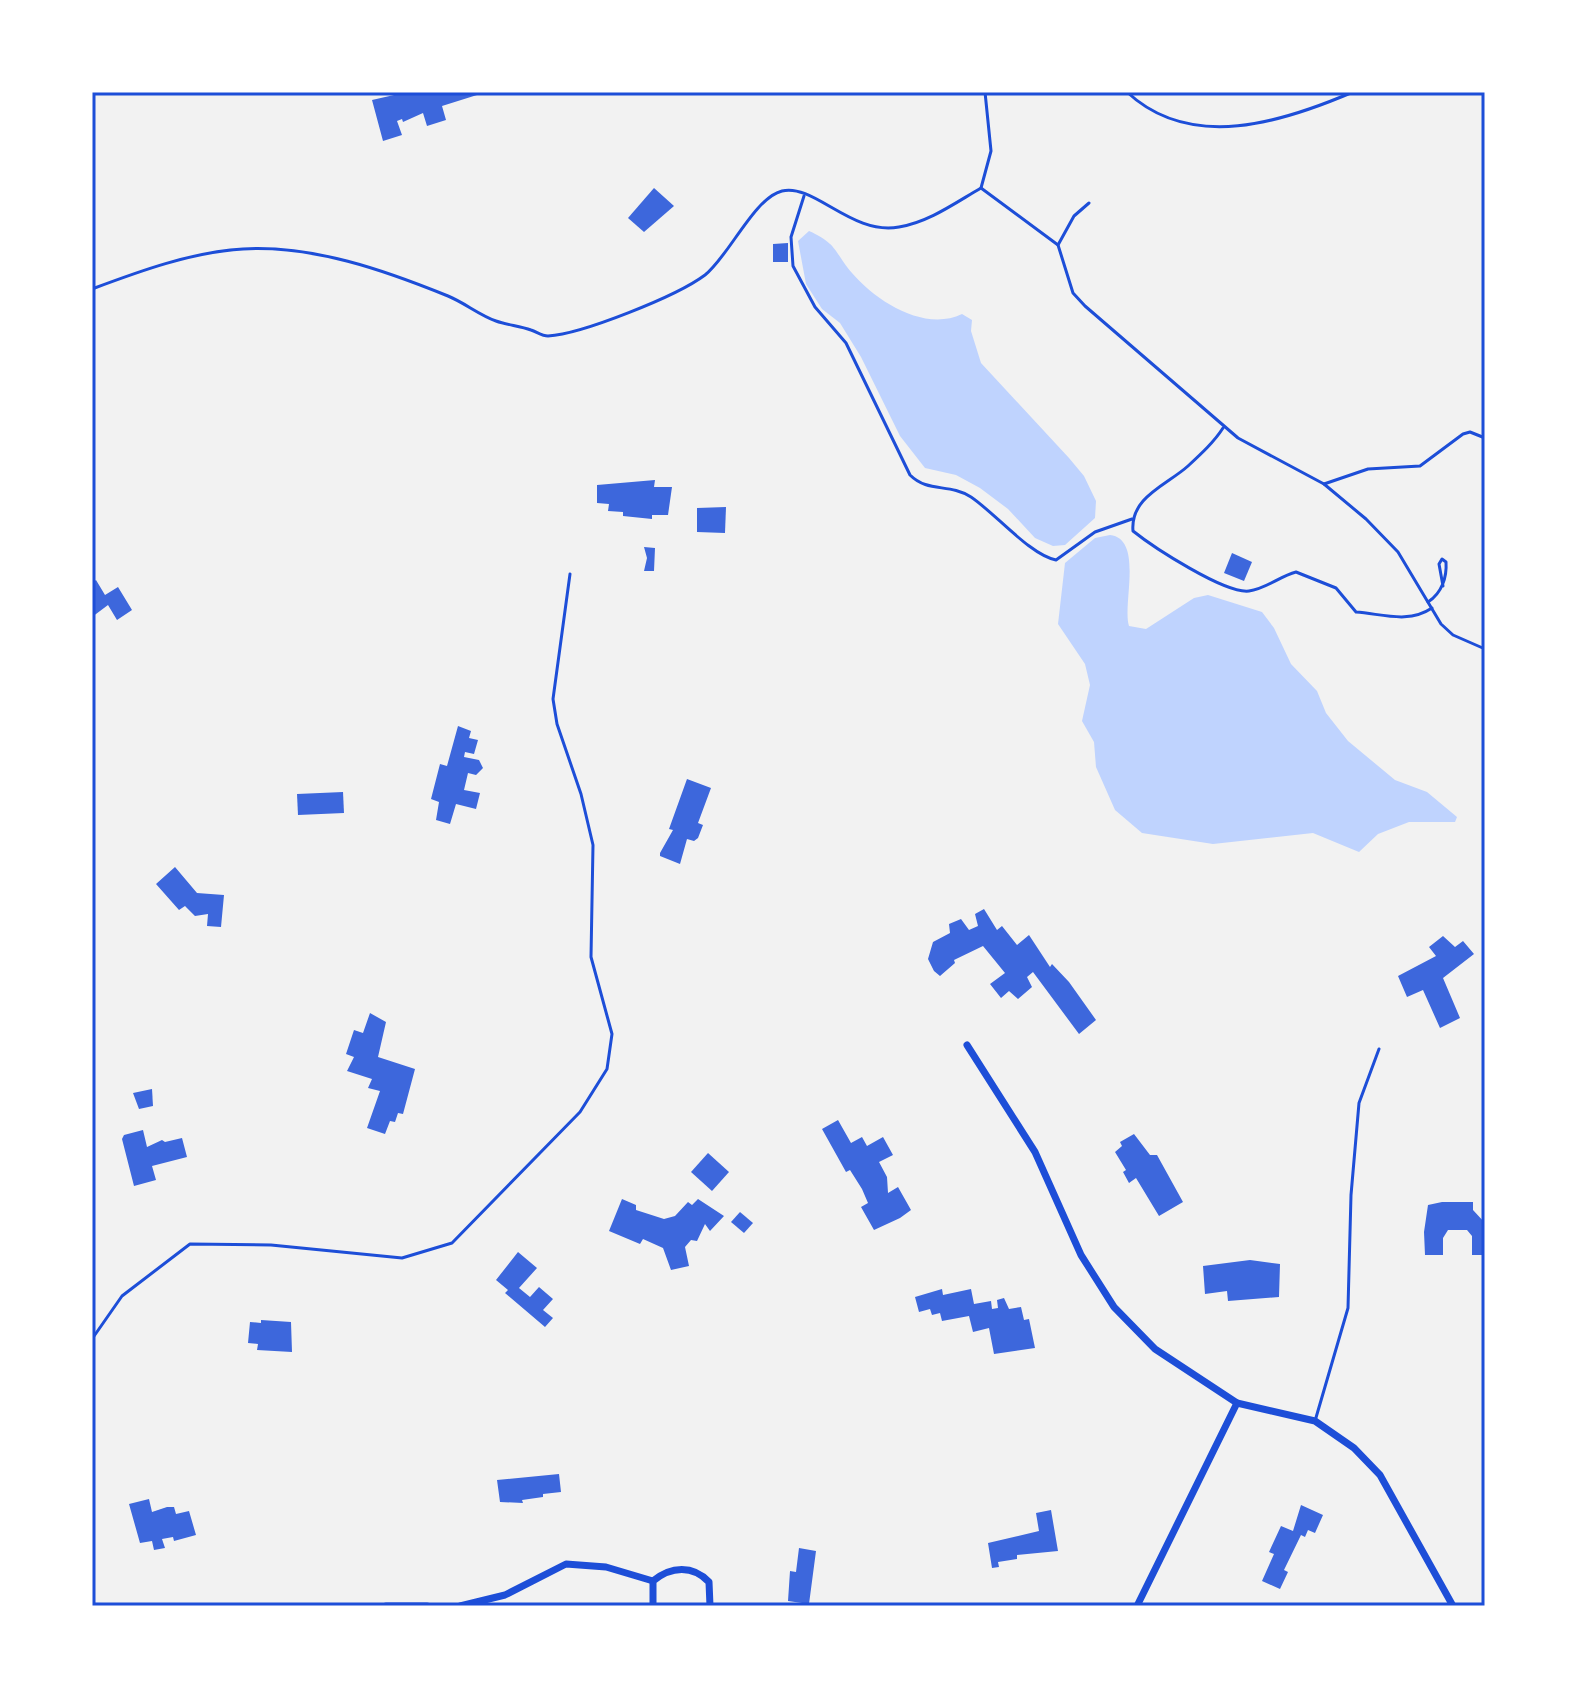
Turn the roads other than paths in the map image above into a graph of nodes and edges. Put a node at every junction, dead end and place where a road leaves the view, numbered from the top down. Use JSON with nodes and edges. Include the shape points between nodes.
{"nodes":[{"id":1,"x":985,"y":92,"type":"edge"},
{"id":2,"x":1127,"y":92,"type":"edge"},
{"id":3,"x":1353,"y":92,"type":"edge"},
{"id":4,"x":981,"y":188,"type":"junction"},
{"id":5,"x":805,"y":195,"type":"junction"},
{"id":6,"x":1089,"y":203,"type":"dead end"},
{"id":7,"x":1058,"y":245,"type":"junction"},
{"id":8,"x":92,"y":289,"type":"edge"},
{"id":9,"x":1224,"y":427,"type":"junction"},
{"id":10,"x":1485,"y":438,"type":"edge"},
{"id":11,"x":1324,"y":484,"type":"junction"},
{"id":12,"x":1132,"y":519,"type":"junction"},
{"id":13,"x":570,"y":574,"type":"dead end"},
{"id":14,"x":1443,"y":586,"type":"junction"},
{"id":15,"x":1428,"y":602,"type":"junction"},
{"id":16,"x":1432,"y":608,"type":"junction"},
{"id":17,"x":1485,"y":649,"type":"edge"},
{"id":18,"x":967,"y":1045,"type":"dead end"},
{"id":19,"x":1379,"y":1049,"type":"dead end"},
{"id":20,"x":92,"y":1339,"type":"edge"},
{"id":21,"x":1237,"y":1403,"type":"junction"},
{"id":22,"x":1315,"y":1421,"type":"junction"},
{"id":23,"x":653,"y":1581,"type":"junction"},
{"id":24,"x":386,"y":1606,"type":"edge"},
{"id":25,"x":427,"y":1606,"type":"edge"},
{"id":26,"x":460,"y":1606,"type":"edge"},
{"id":27,"x":653,"y":1606,"type":"edge"},
{"id":28,"x":710,"y":1606,"type":"edge"},
{"id":29,"x":1137,"y":1606,"type":"edge"},
{"id":30,"x":1453,"y":1606,"type":"edge"}],
"edges":[{"from":1,"to":4,"type":"lane","via":[[991,151]]},
{"from":2,"to":3,"type":"lane","via":[[1159,117],[1221,126],[1284,120]]},
{"from":4,"to":5,"type":"lane","via":[[925,220],[897,228],[849,220]]},
{"from":4,"to":7,"type":"lane"},
{"from":5,"to":8,"type":"lane","via":[[779,191],[706,274],[673,293],[630,313],[546,336],[496,321],[384,271],[283,250],[208,254]]},
{"from":5,"to":12,"type":"lane","via":[[791,237],[793,266],[815,307],[846,343],[910,475],[929,488],[957,489],[1045,558],[1056,560],[1095,532]]},
{"from":6,"to":7,"type":"lane","via":[[1074,216]]},
{"from":7,"to":9,"type":"lane","via":[[1073,293]]},
{"from":9,"to":11,"type":"lane"},
{"from":9,"to":12,"type":"lane","via":[[1187,467],[1149,493]]},
{"from":10,"to":11,"type":"lane","via":[[1463,434],[1420,466],[1368,469]]},
{"from":11,"to":15,"type":"lane","via":[[1398,552]]},
{"from":12,"to":16,"type":"lane","via":[[1133,531],[1145,541],[1240,591],[1253,591],[1296,572],[1336,588],[1356,612],[1404,619]]},
{"from":13,"to":20,"type":"lane","via":[[553,699],[593,845],[591,957],[612,1034],[607,1069],[580,1112],[452,1243],[402,1258],[271,1245],[190,1244],[122,1296]]},
{"from":14,"to":14,"type":"lane","via":[[1447,573],[1442,559],[1439,564]]},
{"from":14,"to":15,"type":"lane"},
{"from":15,"to":16,"type":"lane"},
{"from":16,"to":17,"type":"lane","via":[[1453,635]]},
{"from":18,"to":21,"type":"street","via":[[1035,1152],[1081,1255],[1114,1307],[1155,1349]]},
{"from":19,"to":22,"type":"lane","via":[[1359,1103],[1348,1308]]},
{"from":21,"to":22,"type":"street"},
{"from":21,"to":29,"type":"street"},
{"from":22,"to":30,"type":"street","via":[[1354,1448],[1380,1475]]},
{"from":23,"to":26,"type":"street","via":[[606,1567],[566,1564],[505,1595]]},
{"from":23,"to":27,"type":"street"},
{"from":23,"to":28,"type":"street","via":[[670,1571],[701,1573],[712,1591]]},
{"from":24,"to":25,"type":"street"}]}
